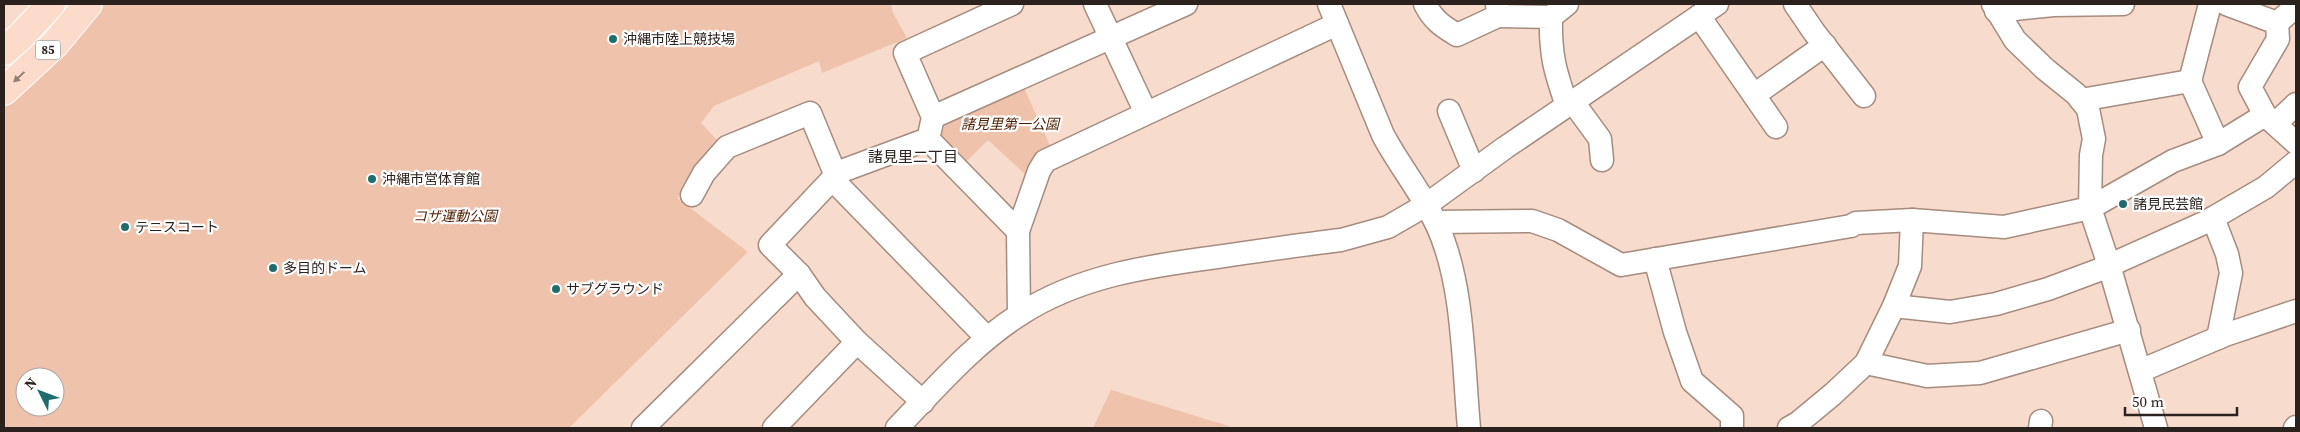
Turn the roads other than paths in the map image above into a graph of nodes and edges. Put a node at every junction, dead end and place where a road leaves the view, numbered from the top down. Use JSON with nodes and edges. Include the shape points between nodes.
{"nodes":[{"id":1,"x":51,"y":4,"type":"edge"},
{"id":2,"x":88,"y":4,"type":"edge"},
{"id":3,"x":1012,"y":4,"type":"edge"},
{"id":4,"x":1095,"y":4,"type":"edge"},
{"id":5,"x":1186,"y":4,"type":"edge"},
{"id":6,"x":1329,"y":4,"type":"edge"},
{"id":7,"x":1425,"y":4,"type":"edge"},
{"id":8,"x":1795,"y":4,"type":"edge"},
{"id":9,"x":2123,"y":4,"type":"edge"},
{"id":10,"x":2210,"y":4,"type":"edge"},
{"id":11,"x":2226,"y":4,"type":"edge"},
{"id":12,"x":1995,"y":7,"type":"edge"},
{"id":13,"x":1497,"y":10,"type":"edge"},
{"id":14,"x":1559,"y":10,"type":"edge"},
{"id":15,"x":1708,"y":10,"type":"edge"},
{"id":16,"x":1337,"y":24,"type":"junction"},
{"id":17,"x":1111,"y":38,"type":"junction"},
{"id":18,"x":1825,"y":46,"type":"junction"},
{"id":19,"x":4,"y":51,"type":"edge"},
{"id":20,"x":2190,"y":81,"type":"junction"},
{"id":21,"x":4,"y":91,"type":"edge"},
{"id":22,"x":1754,"y":95,"type":"junction"},
{"id":23,"x":1864,"y":96,"type":"dead end"},
{"id":24,"x":2082,"y":100,"type":"junction"},
{"id":25,"x":1570,"y":104,"type":"junction"},
{"id":26,"x":2296,"y":104,"type":"edge"},
{"id":27,"x":1449,"y":111,"type":"dead end"},
{"id":28,"x":1146,"y":113,"type":"junction"},
{"id":29,"x":933,"y":117,"type":"junction"},
{"id":30,"x":2270,"y":120,"type":"junction"},
{"id":31,"x":1776,"y":127,"type":"dead end"},
{"id":32,"x":928,"y":139,"type":"junction"},
{"id":33,"x":2296,"y":143,"type":"edge"},
{"id":34,"x":2218,"y":144,"type":"junction"},
{"id":35,"x":1602,"y":160,"type":"dead end"},
{"id":36,"x":2296,"y":162,"type":"edge"},
{"id":37,"x":1474,"y":171,"type":"junction"},
{"id":38,"x":834,"y":178,"type":"junction"},
{"id":39,"x":692,"y":195,"type":"dead end"},
{"id":40,"x":2090,"y":208,"type":"junction"},
{"id":41,"x":1431,"y":214,"type":"junction"},
{"id":42,"x":2213,"y":218,"type":"junction"},
{"id":43,"x":1912,"y":220,"type":"junction"},
{"id":44,"x":1018,"y":232,"type":"junction"},
{"id":45,"x":1655,"y":259,"type":"junction"},
{"id":46,"x":2110,"y":265,"type":"junction"},
{"id":47,"x":799,"y":274,"type":"junction"},
{"id":48,"x":1894,"y":306,"type":"junction"},
{"id":49,"x":2296,"y":311,"type":"edge"},
{"id":50,"x":1019,"y":315,"type":"junction"},
{"id":51,"x":2129,"y":330,"type":"junction"},
{"id":52,"x":988,"y":338,"type":"junction"},
{"id":53,"x":2218,"y":338,"type":"junction"},
{"id":54,"x":857,"y":342,"type":"junction"},
{"id":55,"x":1866,"y":363,"type":"junction"},
{"id":56,"x":2140,"y":371,"type":"junction"},
{"id":57,"x":923,"y":402,"type":"junction"},
{"id":58,"x":643,"y":428,"type":"edge"},
{"id":59,"x":774,"y":428,"type":"edge"},
{"id":60,"x":897,"y":428,"type":"edge"},
{"id":61,"x":1469,"y":428,"type":"edge"},
{"id":62,"x":1732,"y":428,"type":"edge"},
{"id":63,"x":1789,"y":428,"type":"edge"},
{"id":64,"x":2156,"y":428,"type":"edge"}],
"edges":[{"from":1,"to":19,"type":"main road","number":"85"},
{"from":2,"to":21,"type":"main road","number":"85","one_way":true,"via":[[55,44]]},
{"from":3,"to":29,"type":"street","via":[[905,53]]},
{"from":4,"to":17,"type":"street"},
{"from":5,"to":17,"type":"street"},
{"from":6,"to":16,"type":"street"},
{"from":7,"to":13,"type":"street","via":[[1439,25],[1457,35]]},
{"from":8,"to":18,"type":"street"},
{"from":9,"to":12,"type":"street"},
{"from":10,"to":20,"type":"street"},
{"from":11,"to":30,"type":"street","via":[[2285,16],[2278,39],[2250,87]]},
{"from":12,"to":24,"type":"street","via":[[2015,40]]},
{"from":13,"to":14,"type":"street"},
{"from":14,"to":25,"type":"street","via":[[1550,41],[1554,68]]},
{"from":15,"to":22,"type":"street"},
{"from":15,"to":25,"type":"street"},
{"from":16,"to":28,"type":"street"},
{"from":16,"to":41,"type":"street","via":[[1383,135]]},
{"from":17,"to":28,"type":"street"},
{"from":17,"to":29,"type":"street"},
{"from":18,"to":22,"type":"street"},
{"from":18,"to":23,"type":"street"},
{"from":20,"to":24,"type":"street"},
{"from":20,"to":34,"type":"street"},
{"from":22,"to":31,"type":"street"},
{"from":24,"to":40,"type":"street","via":[[2088,109],[2094,139]]},
{"from":25,"to":35,"type":"street","via":[[1600,139]]},
{"from":25,"to":37,"type":"street"},
{"from":26,"to":30,"type":"street"},
{"from":27,"to":37,"type":"street"},
{"from":28,"to":44,"type":"street","via":[[1045,161]]},
{"from":29,"to":32,"type":"street"},
{"from":30,"to":33,"type":"street"},
{"from":30,"to":34,"type":"street"},
{"from":32,"to":38,"type":"street","via":[[839,172]]},
{"from":32,"to":44,"type":"street"},
{"from":34,"to":40,"type":"street","via":[[2173,161]]},
{"from":36,"to":42,"type":"street","via":[[2266,187]]},
{"from":37,"to":41,"type":"street"},
{"from":38,"to":39,"type":"street","via":[[810,113],[727,147],[704,173]]},
{"from":38,"to":47,"type":"street","via":[[770,245]]},
{"from":38,"to":52,"type":"street"},
{"from":40,"to":43,"type":"street","via":[[2004,227]]},
{"from":40,"to":46,"type":"street"},
{"from":41,"to":45,"type":"street","via":[[1532,221],[1558,230],[1621,265]]},
{"from":41,"to":50,"type":"street","via":[[1348,238],[1115,274],[1067,289]]},
{"from":41,"to":61,"type":"street","via":[[1449,256],[1457,289]]},
{"from":42,"to":46,"type":"street"},
{"from":42,"to":53,"type":"street","via":[[2231,273]]},
{"from":43,"to":45,"type":"street","via":[[1856,223]]},
{"from":43,"to":48,"type":"street","via":[[1910,266]]},
{"from":44,"to":50,"type":"street"},
{"from":45,"to":62,"type":"street","via":[[1674,332],[1692,381],[1732,416]]},
{"from":46,"to":48,"type":"street","via":[[2048,289],[1996,304],[1950,312]]},
{"from":46,"to":51,"type":"street"},
{"from":47,"to":54,"type":"street","via":[[815,298]]},
{"from":47,"to":58,"type":"street"},
{"from":48,"to":55,"type":"street"},
{"from":49,"to":53,"type":"street"},
{"from":50,"to":52,"type":"street"},
{"from":51,"to":55,"type":"street","via":[[1980,373],[1927,376]]},
{"from":51,"to":56,"type":"street"},
{"from":52,"to":57,"type":"street"},
{"from":53,"to":56,"type":"street"},
{"from":54,"to":57,"type":"street"},
{"from":54,"to":59,"type":"street"},
{"from":55,"to":63,"type":"street"},
{"from":56,"to":64,"type":"street"},
{"from":57,"to":60,"type":"street"}]}
